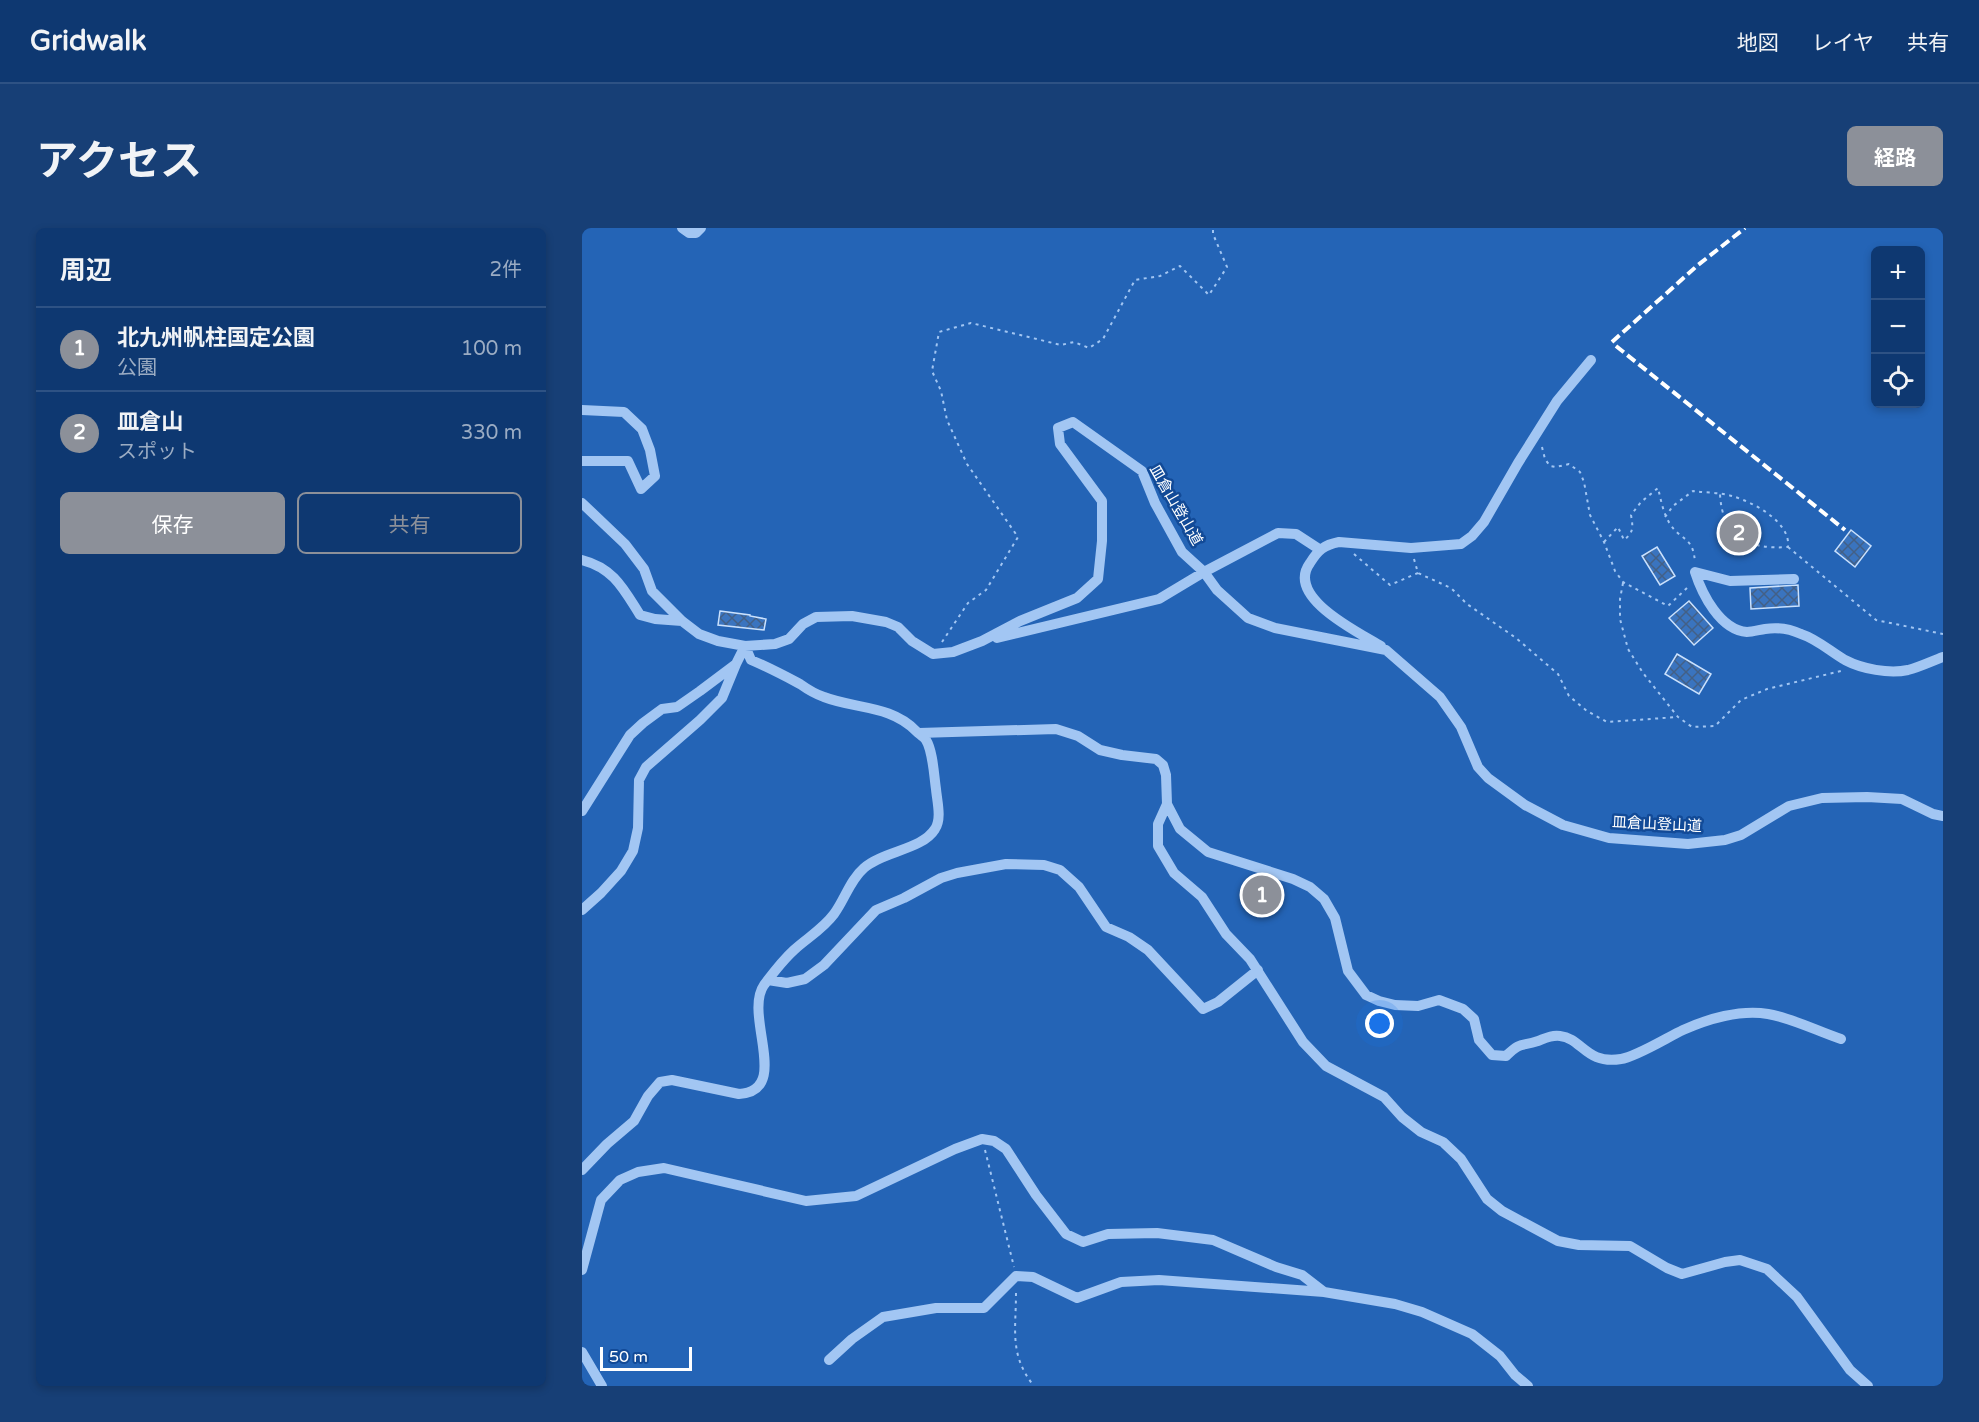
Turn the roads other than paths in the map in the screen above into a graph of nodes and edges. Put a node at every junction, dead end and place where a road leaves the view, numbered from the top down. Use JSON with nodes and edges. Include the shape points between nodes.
{"nodes":[{"id":1,"x":682,"y":228,"type":"edge"},
{"id":2,"x":701,"y":228,"type":"edge"},
{"id":3,"x":1591,"y":360,"type":"dead end"},
{"id":4,"x":582,"y":410,"type":"edge"},
{"id":5,"x":582,"y":461,"type":"edge"},
{"id":6,"x":582,"y":503,"type":"edge"},
{"id":7,"x":1319,"y":549,"type":"junction"},
{"id":8,"x":582,"y":560,"type":"edge"},
{"id":9,"x":1204,"y":572,"type":"junction"},
{"id":10,"x":1794,"y":579,"type":"dead end"},
{"id":11,"x":682,"y":621,"type":"junction"},
{"id":12,"x":982,"y":641,"type":"junction"},
{"id":13,"x":745,"y":646,"type":"junction"},
{"id":14,"x":1386,"y":650,"type":"junction"},
{"id":15,"x":1943,"y":657,"type":"edge"},
{"id":16,"x":736,"y":664,"type":"junction"},
{"id":17,"x":919,"y":733,"type":"junction"},
{"id":18,"x":1167,"y":804,"type":"junction"},
{"id":19,"x":582,"y":811,"type":"edge"},
{"id":20,"x":1943,"y":816,"type":"edge"},
{"id":21,"x":582,"y":910,"type":"edge"},
{"id":22,"x":1258,"y":970,"type":"junction"},
{"id":23,"x":768,"y":980,"type":"junction"},
{"id":24,"x":1841,"y":1039,"type":"dead end"},
{"id":25,"x":582,"y":1170,"type":"edge"},
{"id":26,"x":582,"y":1270,"type":"edge"},
{"id":27,"x":1324,"y":1292,"type":"junction"},
{"id":28,"x":582,"y":1352,"type":"edge"},
{"id":29,"x":830,"y":1360,"type":"dead end"},
{"id":30,"x":602,"y":1386,"type":"edge"},
{"id":31,"x":1528,"y":1386,"type":"edge"},
{"id":32,"x":1868,"y":1386,"type":"edge"}],
"edges":[{"from":1,"to":2,"type":"street","via":[[696,233]]},
{"from":3,"to":7,"type":"street","via":[[1557,401],[1484,522],[1461,544],[1410,548],[1339,542]]},
{"from":4,"to":5,"type":"street","via":[[624,412],[642,429],[655,476],[641,489],[628,461]]},
{"from":6,"to":11,"type":"street","via":[[625,544],[644,569],[652,591]]},
{"from":7,"to":9,"type":"street","via":[[1296,534],[1278,533]]},
{"from":7,"to":14,"type":"street","via":[[1304,578],[1315,602]]},
{"from":8,"to":11,"type":"street","via":[[604,568],[617,580],[640,615]]},
{"from":9,"to":12,"type":"street","via":[[1160,599]]},
{"from":9,"to":12,"type":"street","name":"皿倉山登山道","via":[[1182,552],[1142,471],[1073,422],[1058,428],[1060,444],[1102,501],[1098,579],[1077,598]]},
{"from":9,"to":14,"type":"street","name":"皿倉山登山道","via":[[1217,590],[1248,618],[1275,628]]},
{"from":10,"to":15,"type":"street","via":[[1730,581],[1695,572],[1700,588],[1725,623],[1746,632],[1786,629],[1803,634],[1846,660],[1882,670],[1907,670]]},
{"from":11,"to":13,"type":"street","via":[[699,634]]},
{"from":12,"to":13,"type":"street","name":"皿倉山登山道","via":[[953,652],[933,654],[898,627],[852,616],[816,617],[789,639]]},
{"from":13,"to":16,"type":"street"},
{"from":13,"to":17,"type":"street","via":[[750,660],[822,697],[880,710],[907,722]]},
{"from":14,"to":20,"type":"street","name":"皿倉山登山道","via":[[1440,697],[1488,778],[1525,806],[1563,825],[1609,838],[1688,844],[1741,835],[1789,806],[1822,798],[1902,799]]},
{"from":16,"to":19,"type":"street","via":[[677,707],[662,709],[630,735]]},
{"from":16,"to":21,"type":"street","via":[[722,698],[646,767],[639,780],[638,828],[633,851],[621,871]]},
{"from":17,"to":18,"type":"street","via":[[1056,729],[1078,736],[1100,750],[1156,759],[1166,775]]},
{"from":17,"to":23,"type":"street","via":[[926,740],[933,768],[939,813],[936,829],[923,841],[863,868],[834,914]]},
{"from":18,"to":22,"type":"street","via":[[1158,824],[1158,846],[1174,873],[1202,897],[1226,934]]},
{"from":18,"to":24,"type":"street","via":[[1180,829],[1208,852],[1293,879],[1324,899],[1335,918],[1348,971],[1366,995],[1395,1005],[1418,1006],[1439,1000],[1463,1009],[1474,1019],[1479,1040],[1492,1055],[1506,1056],[1518,1044],[1563,1036],[1602,1060],[1623,1059],[1686,1028],[1751,1012]]},
{"from":22,"to":23,"type":"street","via":[[1203,1009],[1149,950],[1106,927],[1079,887],[1060,870],[1044,865],[1006,864],[941,878],[876,910],[824,964],[804,979],[787,983]]},
{"from":22,"to":32,"type":"street","via":[[1303,1042],[1326,1066],[1384,1097],[1421,1132],[1443,1143],[1461,1159],[1487,1198],[1502,1211],[1558,1241],[1630,1246],[1682,1274],[1740,1260],[1767,1269],[1797,1297],[1850,1370]]},
{"from":23,"to":25,"type":"street","via":[[758,997],[757,1008],[765,1073],[761,1086],[749,1094],[740,1094],[672,1080],[660,1082],[634,1121]]},
{"from":26,"to":27,"type":"street","via":[[601,1200],[620,1180],[638,1172],[664,1168],[806,1202],[856,1196],[982,1139],[1006,1149],[1066,1234],[1083,1242],[1108,1234],[1157,1233],[1213,1240],[1302,1275]]},
{"from":27,"to":29,"type":"street","via":[[1159,1280],[1121,1282],[1077,1298],[1033,1277],[1016,1276],[984,1308],[936,1308],[884,1317]]},
{"from":27,"to":31,"type":"street","via":[[1422,1311],[1472,1334]]},
{"from":28,"to":30,"type":"street"}]}
